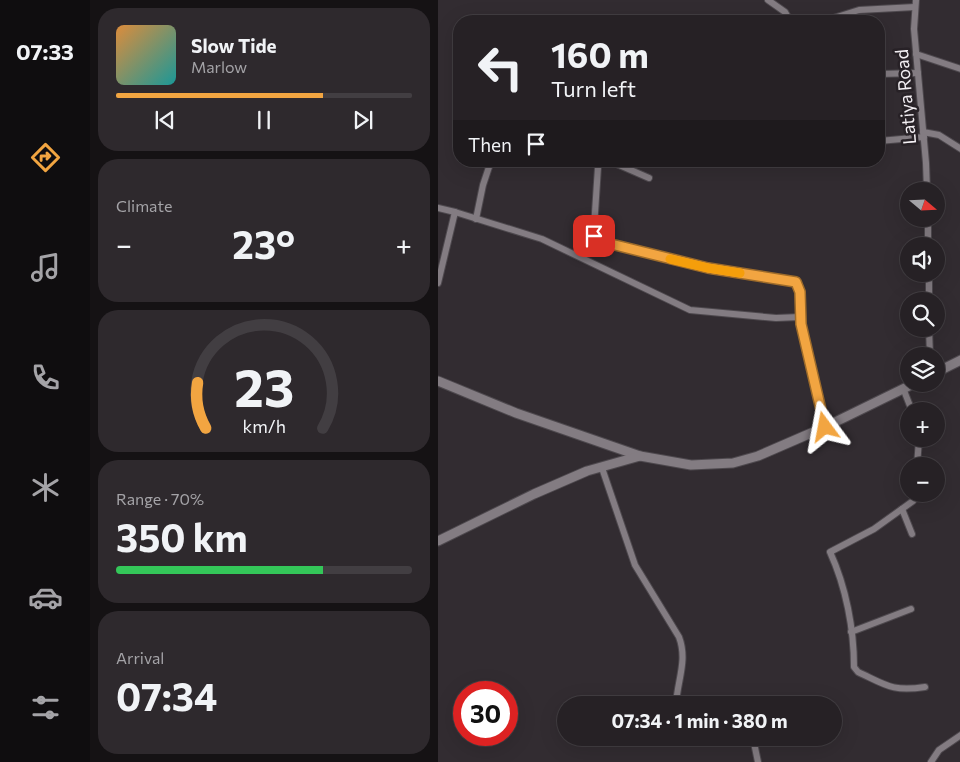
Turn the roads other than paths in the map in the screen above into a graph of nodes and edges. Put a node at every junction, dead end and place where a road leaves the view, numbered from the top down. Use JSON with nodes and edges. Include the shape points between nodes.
{"nodes":[{"id":1,"x":768,"y":0,"type":"edge"},
{"id":2,"x":916,"y":0,"type":"edge"},
{"id":3,"x":915,"y":8,"type":"junction"},
{"id":4,"x":786,"y":15,"type":"edge"},
{"id":5,"x":843,"y":15,"type":"edge"},
{"id":6,"x":916,"y":54,"type":"junction"},
{"id":7,"x":960,"y":69,"type":"edge"},
{"id":8,"x":918,"y":73,"type":"junction"},
{"id":9,"x":885,"y":74,"type":"edge"},
{"id":10,"x":924,"y":135,"type":"junction"},
{"id":11,"x":885,"y":140,"type":"edge"},
{"id":12,"x":960,"y":149,"type":"edge"},
{"id":13,"x":489,"y":167,"type":"edge"},
{"id":14,"x":598,"y":167,"type":"edge"},
{"id":15,"x":624,"y":167,"type":"edge"},
{"id":16,"x":649,"y":178,"type":"dead end"},
{"id":17,"x":927,"y":182,"type":"edge"},
{"id":18,"x":438,"y":208,"type":"edge"},
{"id":19,"x":455,"y":212,"type":"junction"},
{"id":20,"x":476,"y":219,"type":"junction"},
{"id":21,"x":438,"y":282,"type":"edge"},
{"id":22,"x":800,"y":317,"type":"junction"},
{"id":23,"x":960,"y":360,"type":"edge"},
{"id":24,"x":945,"y":368,"type":"edge"},
{"id":25,"x":438,"y":382,"type":"edge"},
{"id":26,"x":900,"y":390,"type":"edge"},
{"id":27,"x":825,"y":427,"type":"junction"},
{"id":28,"x":640,"y":456,"type":"junction"},
{"id":29,"x":602,"y":468,"type":"dead end"},
{"id":30,"x":912,"y":502,"type":"edge"},
{"id":31,"x":902,"y":509,"type":"junction"},
{"id":32,"x":912,"y":534,"type":"dead end"},
{"id":33,"x":438,"y":541,"type":"edge"},
{"id":34,"x":911,"y":609,"type":"dead end"},
{"id":35,"x":851,"y":632,"type":"junction"},
{"id":36,"x":925,"y":687,"type":"dead end"},
{"id":37,"x":677,"y":696,"type":"edge"},
{"id":38,"x":960,"y":735,"type":"edge"},
{"id":39,"x":755,"y":746,"type":"edge"},
{"id":40,"x":758,"y":762,"type":"edge"},
{"id":41,"x":931,"y":762,"type":"edge"}],
"edges":[{"from":1,"to":4,"type":"street"},
{"from":2,"to":3,"type":"street","name":"Latiya Road"},
{"from":3,"to":5,"type":"street","via":[[859,10]]},
{"from":3,"to":6,"type":"street","name":"Latiya Road"},
{"from":6,"to":7,"type":"street"},
{"from":6,"to":8,"type":"street","name":"Latiya Road"},
{"from":8,"to":9,"type":"street"},
{"from":8,"to":10,"type":"street","name":"Latiya Road"},
{"from":10,"to":11,"type":"street"},
{"from":10,"to":12,"type":"street","via":[[939,135]]},
{"from":10,"to":17,"type":"street","name":"Latiya Road"},
{"from":13,"to":20,"type":"street"},
{"from":14,"to":22,"type":"street","via":[[594,228],[597,240],[708,268],[796,282],[800,292]]},
{"from":15,"to":16,"type":"street"},
{"from":18,"to":19,"type":"street"},
{"from":19,"to":20,"type":"street"},
{"from":19,"to":21,"type":"street"},
{"from":20,"to":22,"type":"street","via":[[542,239],[690,310],[776,318]]},
{"from":22,"to":27,"type":"street"},
{"from":23,"to":24,"type":"street"},
{"from":25,"to":28,"type":"street"},
{"from":26,"to":27,"type":"street"},
{"from":27,"to":28,"type":"street","via":[[758,456],[733,463],[691,465]]},
{"from":28,"to":33,"type":"street","via":[[587,471]]},
{"from":29,"to":37,"type":"street","via":[[635,565],[682,647],[684,656]]},
{"from":30,"to":31,"type":"street"},
{"from":31,"to":32,"type":"street"},
{"from":31,"to":35,"type":"street","via":[[874,529],[830,552],[840,574]]},
{"from":34,"to":35,"type":"street"},
{"from":35,"to":36,"type":"street","via":[[854,667],[858,672],[894,689]]},
{"from":38,"to":41,"type":"street","via":[[939,750]]},
{"from":39,"to":40,"type":"street"}]}
